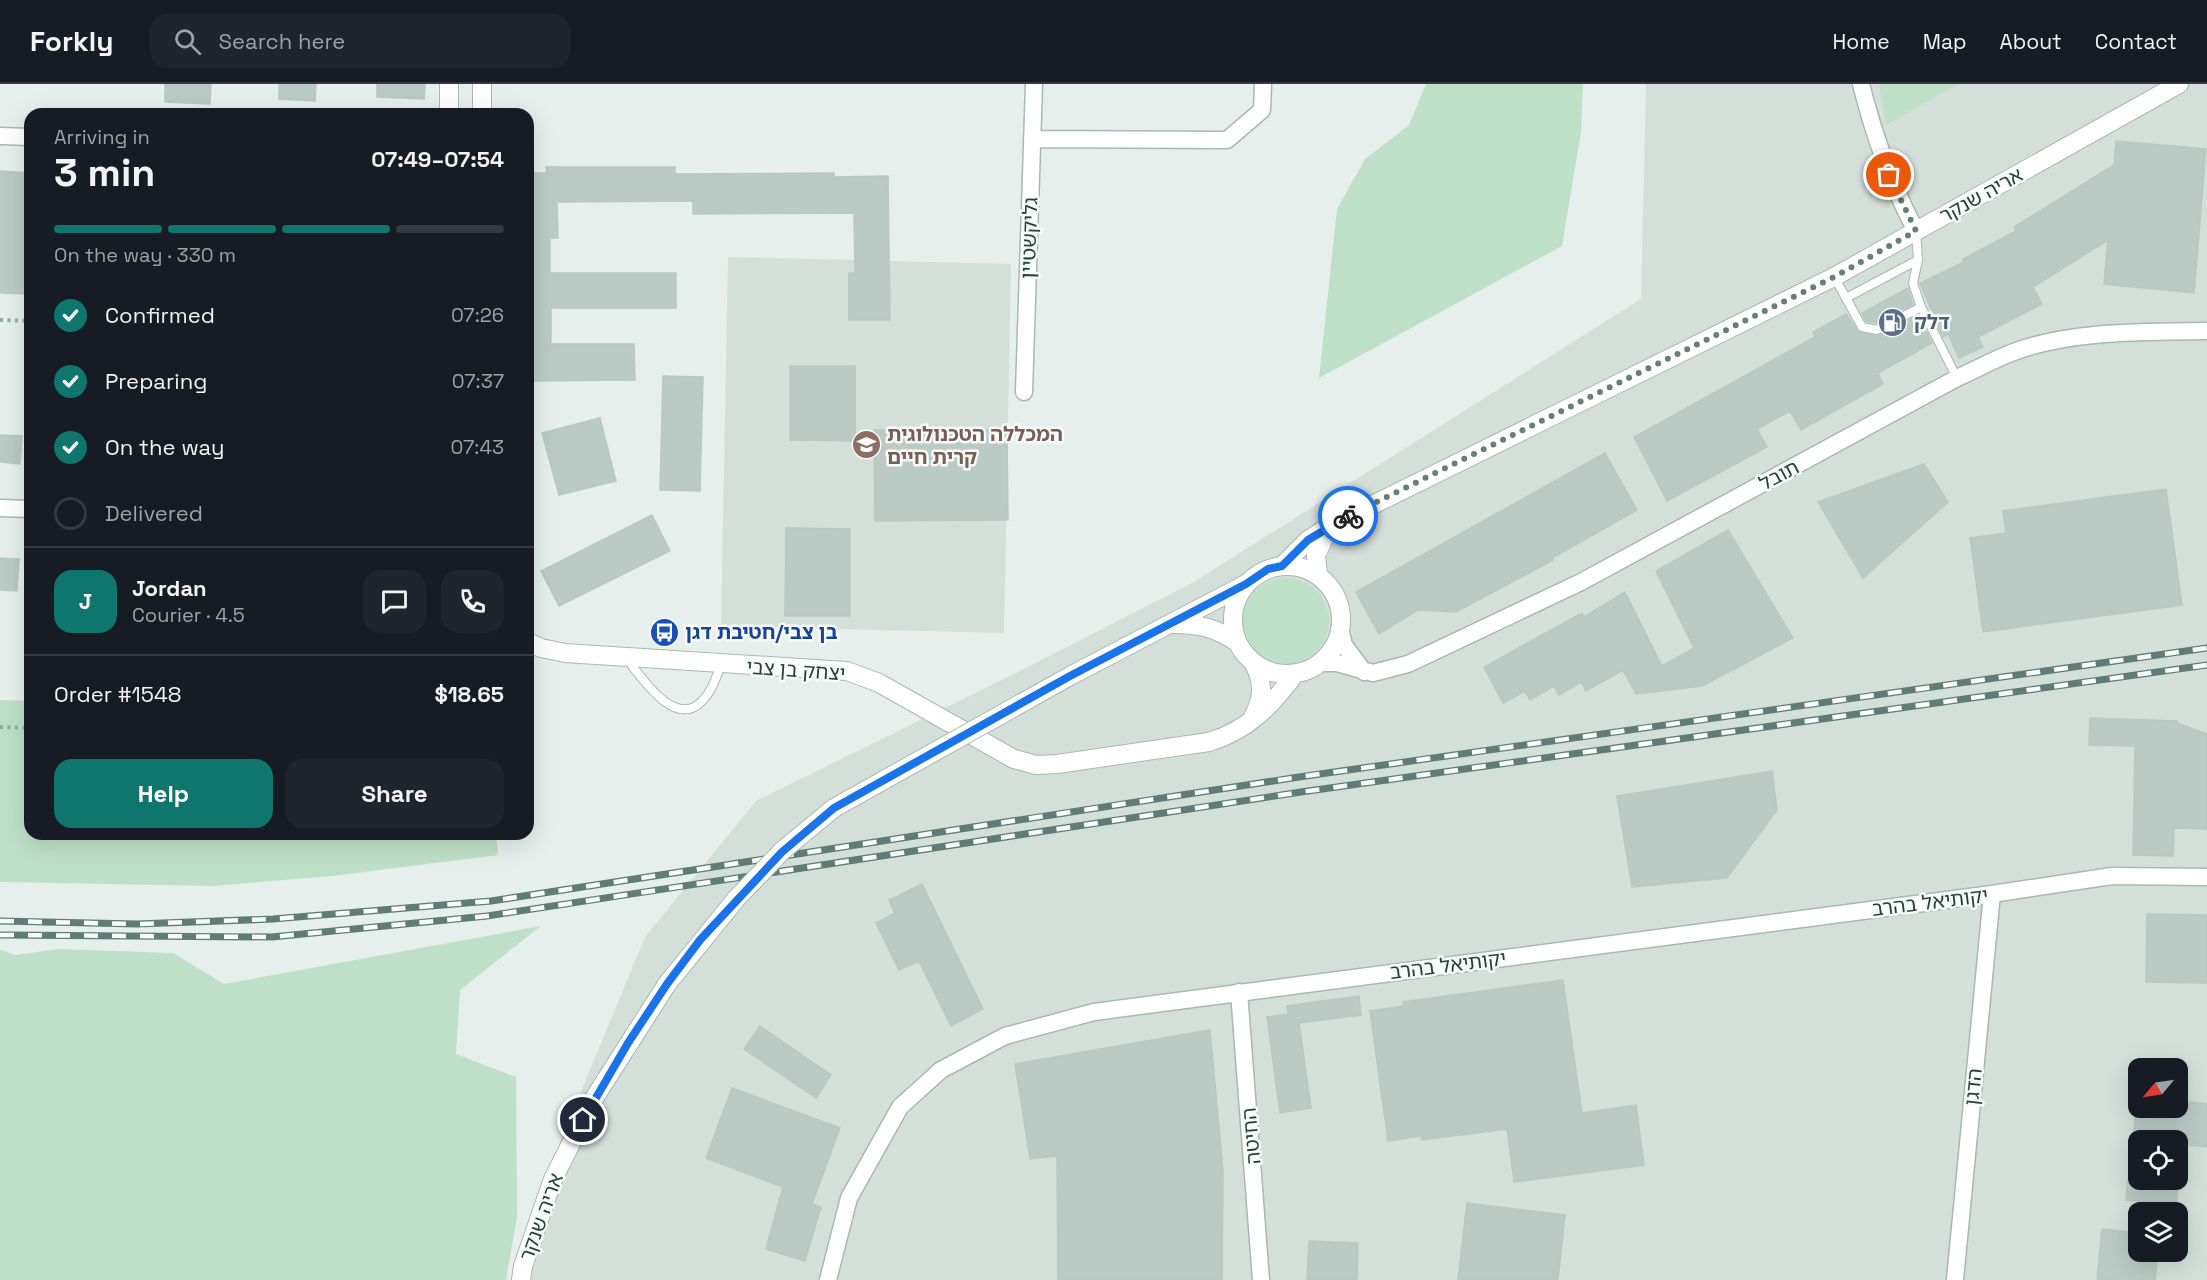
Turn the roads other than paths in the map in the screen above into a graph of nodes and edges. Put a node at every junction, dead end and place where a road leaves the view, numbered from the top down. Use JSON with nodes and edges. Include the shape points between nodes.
{"nodes":[{"id":1,"x":449,"y":84,"type":"edge"},
{"id":2,"x":482,"y":84,"type":"edge"},
{"id":3,"x":1034,"y":84,"type":"edge"},
{"id":4,"x":1263,"y":84,"type":"edge"},
{"id":5,"x":1861,"y":84,"type":"edge"},
{"id":6,"x":2180,"y":84,"type":"edge"},
{"id":7,"x":2160,"y":89,"type":"edge"},
{"id":8,"x":449,"y":108,"type":"edge"},
{"id":9,"x":482,"y":108,"type":"edge"},
{"id":10,"x":0,"y":136,"type":"edge"},
{"id":11,"x":24,"y":137,"type":"edge"},
{"id":12,"x":1032,"y":140,"type":"junction"},
{"id":13,"x":1916,"y":231,"type":"junction"},
{"id":14,"x":1918,"y":260,"type":"junction"},
{"id":15,"x":1834,"y":277,"type":"junction"},
{"id":16,"x":1846,"y":298,"type":"junction"},
{"id":17,"x":1921,"y":307,"type":"junction"},
{"id":18,"x":2207,"y":331,"type":"edge"},
{"id":19,"x":1957,"y":378,"type":"junction"},
{"id":20,"x":1024,"y":392,"type":"dead end"},
{"id":21,"x":0,"y":508,"type":"edge"},
{"id":22,"x":24,"y":508,"type":"edge"},
{"id":23,"x":1330,"y":526,"type":"junction"},
{"id":24,"x":1282,"y":566,"type":"junction"},
{"id":25,"x":1318,"y":575,"type":"junction"},
{"id":26,"x":1246,"y":584,"type":"junction"},
{"id":27,"x":1171,"y":624,"type":"junction"},
{"id":28,"x":1340,"y":628,"type":"junction"},
{"id":29,"x":1238,"y":643,"type":"junction"},
{"id":30,"x":534,"y":645,"type":"edge"},
{"id":31,"x":565,"y":653,"type":"junction"},
{"id":32,"x":534,"y":654,"type":"edge"},
{"id":33,"x":625,"y":658,"type":"junction"},
{"id":34,"x":1320,"y":663,"type":"junction"},
{"id":35,"x":1254,"y":664,"type":"junction"},
{"id":36,"x":722,"y":665,"type":"junction"},
{"id":37,"x":1365,"y":673,"type":"junction"},
{"id":38,"x":1295,"y":674,"type":"junction"},
{"id":39,"x":1251,"y":722,"type":"junction"},
{"id":40,"x":2207,"y":877,"type":"edge"},
{"id":41,"x":1992,"y":894,"type":"junction"},
{"id":42,"x":1239,"y":992,"type":"junction"},
{"id":43,"x":520,"y":1280,"type":"edge"},
{"id":44,"x":828,"y":1280,"type":"edge"},
{"id":45,"x":1261,"y":1280,"type":"edge"},
{"id":46,"x":1955,"y":1280,"type":"edge"}],
"edges":[{"from":1,"to":8,"type":"street"},
{"from":2,"to":9,"type":"street"},
{"from":3,"to":12,"type":"street","name":"גליקשטיין"},
{"from":4,"to":12,"type":"street","via":[[1262,110],[1227,140]]},
{"from":5,"to":13,"type":"street","via":[[1889,175]]},
{"from":6,"to":7,"type":"street","name":"אריה שנקר"},
{"from":7,"to":13,"type":"street","name":"אריה שנקר"},
{"from":10,"to":11,"type":"street"},
{"from":12,"to":20,"type":"street","name":"גליקשטיין"},
{"from":13,"to":14,"type":"lane"},
{"from":13,"to":15,"type":"street","name":"אריה שנקר"},
{"from":14,"to":16,"type":"lane"},
{"from":14,"to":17,"type":"lane","via":[[1913,283]]},
{"from":15,"to":16,"type":"lane"},
{"from":15,"to":23,"type":"street","name":"אריה שנקר"},
{"from":16,"to":17,"type":"lane","via":[[1862,327],[1877,330]]},
{"from":17,"to":19,"type":"lane"},
{"from":18,"to":19,"type":"street","name":"תובל","via":[[2057,341],[2012,352]]},
{"from":19,"to":37,"type":"street","name":"תובל","via":[[1581,582],[1402,666]]},
{"from":21,"to":22,"type":"street"},
{"from":23,"to":24,"type":"street","name":"אריה שנקר","via":[[1308,540]]},
{"from":23,"to":25,"type":"street","via":[[1316,555]]},
{"from":24,"to":25,"type":"street","via":[[1301,567]]},
{"from":24,"to":26,"type":"street","via":[[1268,569]]},
{"from":25,"to":28,"type":"street","via":[[1337,599]]},
{"from":26,"to":27,"type":"street","name":"אריה שנקר"},
{"from":26,"to":29,"type":"street","via":[[1233,612]]},
{"from":27,"to":29,"type":"street","name":"אריה שנקר","via":[[1198,624],[1222,632]]},
{"from":27,"to":43,"type":"street","name":"אריה שנקר","bridge":true,"via":[[834,808],[782,852],[736,899],[667,984],[593,1100],[553,1179]]},
{"from":28,"to":34,"type":"street","via":[[1333,648]]},
{"from":28,"to":37,"type":"street","via":[[1350,656]]},
{"from":29,"to":35,"type":"street"},
{"from":30,"to":31,"type":"street","name":"יצחק בן צבי"},
{"from":31,"to":32,"type":"street","name":"יצחק בן צבי"},
{"from":31,"to":33,"type":"street","name":"יצחק בן צבי"},
{"from":33,"to":36,"type":"street","name":"יצחק בן צבי"},
{"from":33,"to":36,"type":"lane","via":[[664,703],[683,708],[700,704]]},
{"from":34,"to":37,"type":"street","name":"תובל","via":[[1337,663]]},
{"from":34,"to":38,"type":"street"},
{"from":35,"to":38,"type":"street","via":[[1274,672]]},
{"from":35,"to":39,"type":"street","via":[[1263,690]]},
{"from":36,"to":39,"type":"street","name":"יצחק בן צבי","via":[[861,675],[1014,759],[1036,765],[1209,742]]},
{"from":38,"to":39,"type":"street","name":"יצחק בן צבי"},
{"from":40,"to":41,"type":"street","name":"יקותיאל בהרב","via":[[2112,876]]},
{"from":41,"to":42,"type":"street","name":"יקותיאל בהרב"},
{"from":41,"to":46,"type":"street","name":"הדגן"},
{"from":42,"to":44,"type":"street","name":"יקותיאל בהרב","via":[[1094,1012],[1005,1036],[940,1070],[900,1107],[849,1198]]},
{"from":42,"to":45,"type":"street","name":"החיטה"}]}
